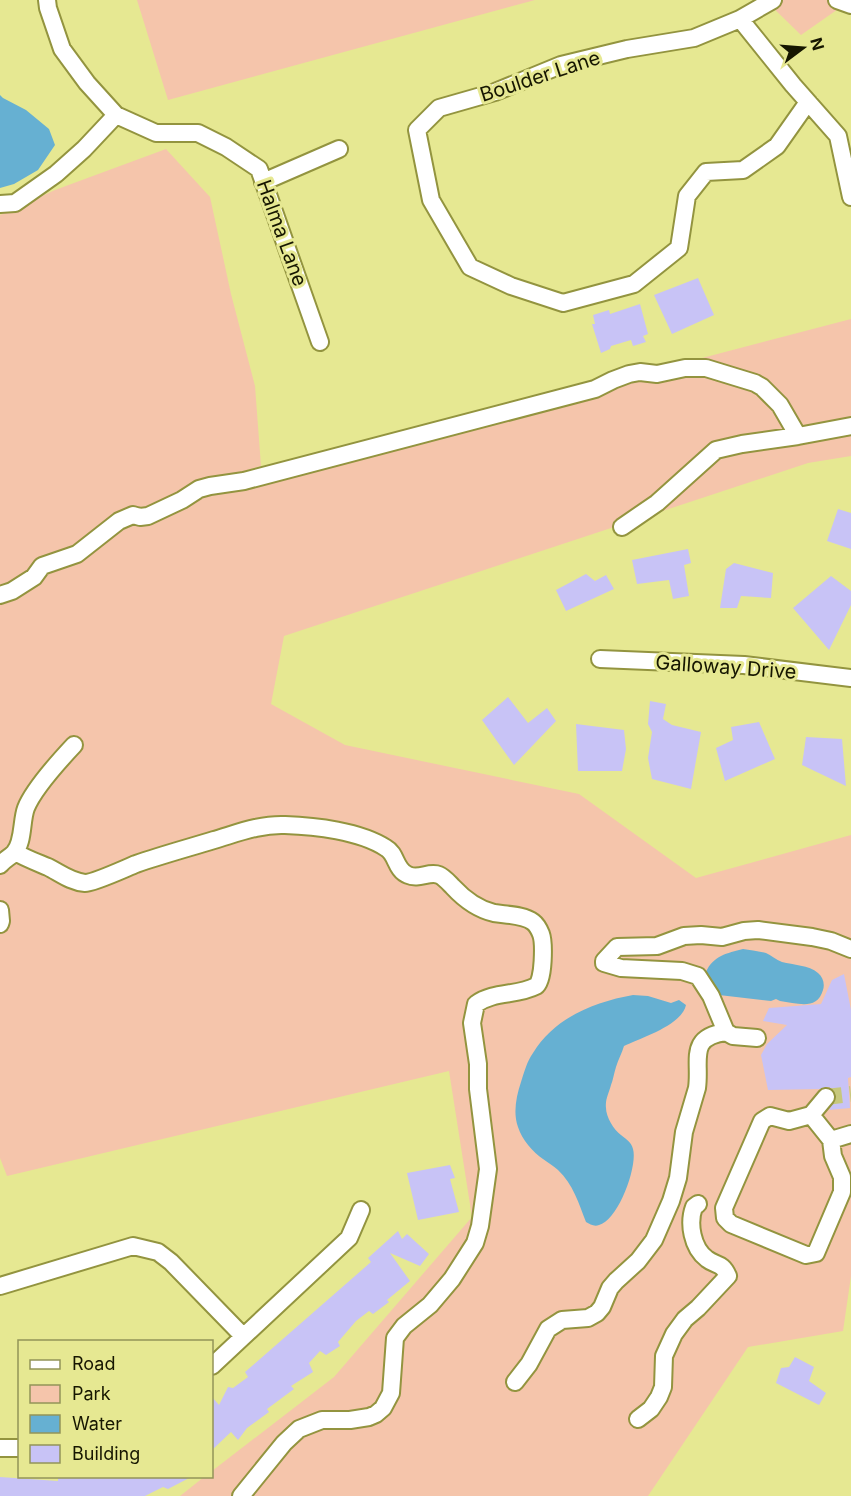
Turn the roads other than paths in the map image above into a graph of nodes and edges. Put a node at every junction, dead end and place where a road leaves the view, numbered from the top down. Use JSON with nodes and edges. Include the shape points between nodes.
{"nodes":[{"id":1,"x":47,"y":0,"type":"edge"},
{"id":2,"x":773,"y":0,"type":"edge"},
{"id":3,"x":837,"y":0,"type":"edge"},
{"id":4,"x":851,"y":5,"type":"edge"},
{"id":5,"x":740,"y":19,"type":"junction"},
{"id":6,"x":808,"y":102,"type":"junction"},
{"id":7,"x":116,"y":115,"type":"junction"},
{"id":8,"x":339,"y":149,"type":"dead end"},
{"id":9,"x":263,"y":182,"type":"junction"},
{"id":10,"x":851,"y":197,"type":"edge"},
{"id":11,"x":0,"y":204,"type":"edge"},
{"id":12,"x":320,"y":342,"type":"dead end"},
{"id":13,"x":851,"y":426,"type":"edge"},
{"id":14,"x":798,"y":436,"type":"junction"},
{"id":15,"x":622,"y":527,"type":"dead end"},
{"id":16,"x":0,"y":596,"type":"edge"},
{"id":17,"x":600,"y":659,"type":"dead end"},
{"id":18,"x":851,"y":678,"type":"edge"},
{"id":19,"x":74,"y":745,"type":"dead end"},
{"id":20,"x":15,"y":852,"type":"junction"},
{"id":21,"x":0,"y":865,"type":"edge"},
{"id":22,"x":0,"y":910,"type":"edge"},
{"id":23,"x":0,"y":924,"type":"edge"},
{"id":24,"x":851,"y":949,"type":"edge"},
{"id":25,"x":726,"y":1032,"type":"junction"},
{"id":26,"x":757,"y":1038,"type":"dead end"},
{"id":27,"x":826,"y":1097,"type":"tunnel mouth"},
{"id":28,"x":811,"y":1115,"type":"junction"},
{"id":29,"x":851,"y":1134,"type":"edge"},
{"id":30,"x":831,"y":1140,"type":"junction"},
{"id":31,"x":698,"y":1204,"type":"dead end"},
{"id":32,"x":362,"y":1210,"type":"dead end"},
{"id":33,"x":0,"y":1286,"type":"edge"},
{"id":34,"x":243,"y":1336,"type":"junction"},
{"id":35,"x":213,"y":1365,"type":"edge"},
{"id":36,"x":515,"y":1382,"type":"dead end"},
{"id":37,"x":638,"y":1419,"type":"dead end"},
{"id":38,"x":0,"y":1448,"type":"edge"},
{"id":39,"x":18,"y":1448,"type":"edge"},
{"id":40,"x":241,"y":1496,"type":"edge"}],
"edges":[{"from":1,"to":7,"type":"street","via":[[62,49]]},
{"from":2,"to":5,"type":"street"},
{"from":3,"to":4,"type":"street"},
{"from":5,"to":6,"type":"street"},
{"from":5,"to":6,"type":"street","name":"Boulder Lane","via":[[694,38],[561,65],[495,92],[439,108],[417,130],[431,200],[470,267],[563,303],[634,284],[679,248],[687,196],[706,172],[743,170],[777,146]]},
{"from":6,"to":10,"type":"street","via":[[838,136]]},
{"from":7,"to":9,"type":"street","name":"Halma Lane","via":[[156,133],[198,133],[259,169]]},
{"from":7,"to":11,"type":"street","via":[[56,174],[15,203]]},
{"from":8,"to":9,"type":"street"},
{"from":9,"to":12,"type":"street","name":"Halma Lane"},
{"from":13,"to":14,"type":"street"},
{"from":14,"to":15,"type":"street","via":[[716,450],[657,503]]},
{"from":14,"to":16,"type":"street","via":[[780,405],[755,382],[706,368],[629,374],[588,391],[244,482],[199,489],[148,516],[133,515],[119,521],[78,554],[42,566],[34,577]]},
{"from":17,"to":18,"type":"street","name":"Galloway Drive","via":[[744,666]]},
{"from":19,"to":20,"type":"street","via":[[25,809]]},
{"from":20,"to":21,"type":"street"},
{"from":20,"to":40,"type":"street","via":[[61,876],[86,883],[248,830],[280,825],[327,829],[386,847],[407,875],[441,875],[474,906],[527,918],[541,934],[541,981],[489,996],[474,1009],[472,1023],[488,1169],[475,1243],[438,1296],[395,1338],[392,1383],[383,1408],[369,1417],[322,1420],[299,1429]]},
{"from":22,"to":23,"type":"street"},
{"from":24,"to":25,"type":"street","via":[[812,937],[758,930],[722,937],[684,936],[657,946],[621,946],[604,961],[621,968],[682,970],[698,976]]},
{"from":25,"to":26,"type":"street"},
{"from":25,"to":36,"type":"street","via":[[711,1035],[699,1048],[697,1088],[684,1132],[678,1178],[654,1240],[610,1288],[597,1312],[588,1318],[562,1320],[548,1329],[536,1354]]},
{"from":27,"to":28,"type":"street"},
{"from":28,"to":30,"type":"street"},
{"from":28,"to":30,"type":"street","via":[[789,1121],[770,1116],[762,1121],[724,1208],[725,1218],[806,1255],[816,1253],[842,1192],[842,1177]]},
{"from":29,"to":30,"type":"street"},
{"from":31,"to":37,"type":"street","via":[[691,1219],[698,1250],[725,1269],[728,1276],[674,1334],[664,1356],[659,1397]]},
{"from":32,"to":34,"type":"street","via":[[349,1238]]},
{"from":33,"to":34,"type":"street","via":[[133,1246],[158,1252],[171,1262]]},
{"from":34,"to":35,"type":"street"},
{"from":38,"to":39,"type":"street"}]}
